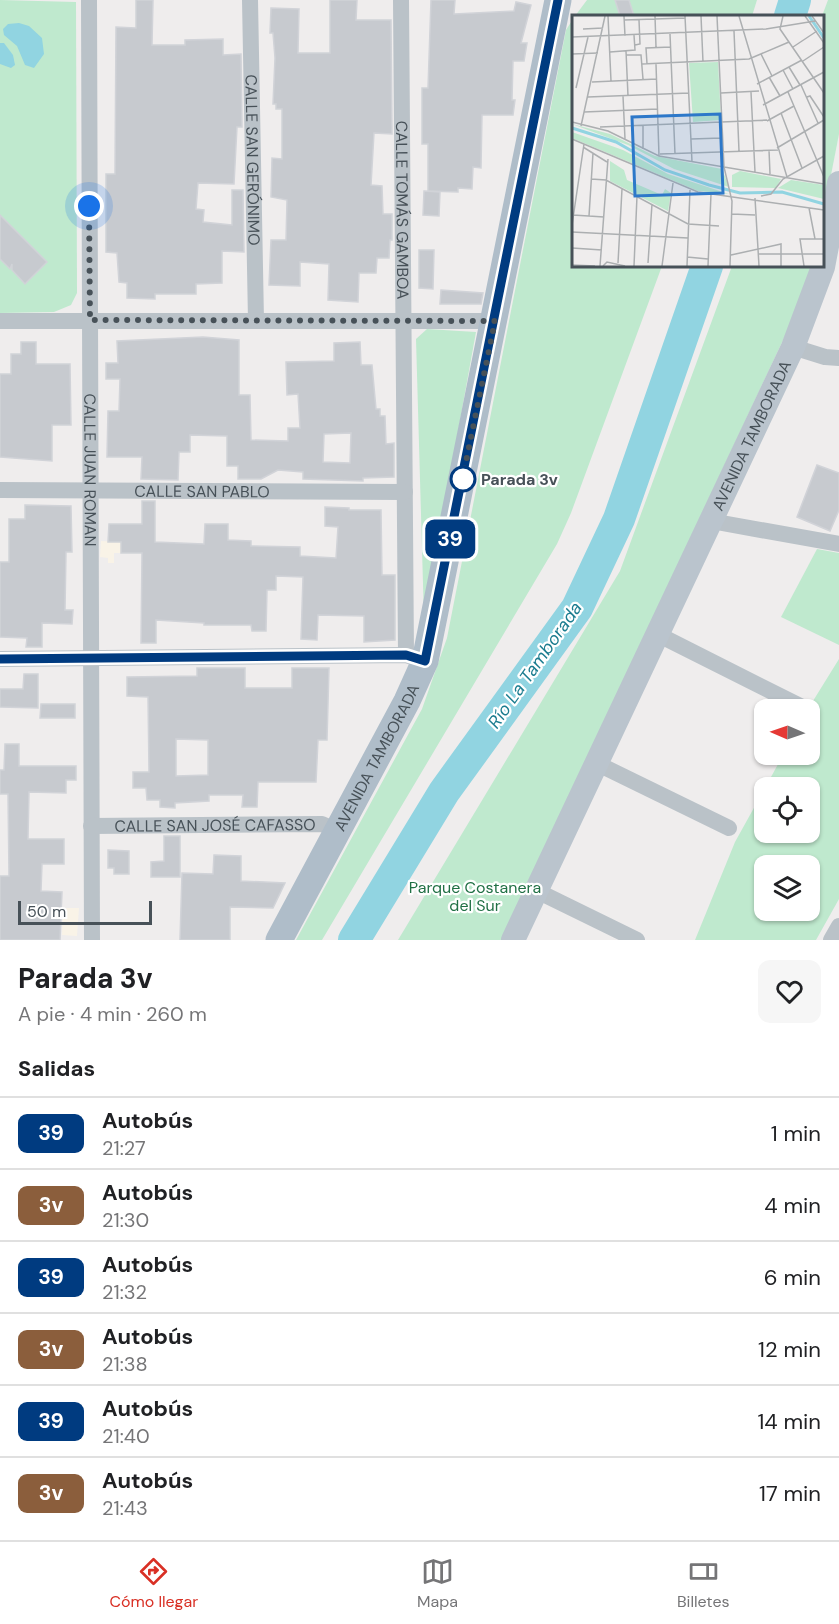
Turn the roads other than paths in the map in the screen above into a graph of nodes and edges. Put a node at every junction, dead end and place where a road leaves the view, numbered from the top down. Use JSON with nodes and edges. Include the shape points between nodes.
{"nodes":[{"id":1,"x":89,"y":0,"type":"edge"},
{"id":2,"x":250,"y":0,"type":"edge"},
{"id":3,"x":401,"y":0,"type":"edge"},
{"id":4,"x":558,"y":0,"type":"edge"},
{"id":5,"x":839,"y":183,"type":"edge"},
{"id":6,"x":824,"y":262,"type":"edge"},
{"id":7,"x":823,"y":267,"type":"edge"},
{"id":8,"x":90,"y":320,"type":"junction"},
{"id":9,"x":0,"y":321,"type":"edge"},
{"id":10,"x":256,"y":321,"type":"junction"},
{"id":11,"x":404,"y":321,"type":"junction"},
{"id":12,"x":495,"y":321,"type":"junction"},
{"id":13,"x":793,"y":347,"type":"junction"},
{"id":14,"x":839,"y":358,"type":"edge"},
{"id":15,"x":89,"y":489,"type":"junction"},
{"id":16,"x":0,"y":490,"type":"edge"},
{"id":17,"x":405,"y":492,"type":"junction"},
{"id":18,"x":711,"y":521,"type":"junction"},
{"id":19,"x":839,"y":544,"type":"edge"},
{"id":20,"x":659,"y":635,"type":"junction"},
{"id":21,"x":415,"y":658,"type":"junction"},
{"id":22,"x":0,"y":659,"type":"edge"},
{"id":23,"x":90,"y":659,"type":"junction"},
{"id":24,"x":786,"y":699,"type":"edge"},
{"id":25,"x":598,"y":764,"type":"junction"},
{"id":26,"x":91,"y":826,"type":"junction"},
{"id":27,"x":729,"y":828,"type":"dead end"},
{"id":28,"x":338,"y":831,"type":"junction"},
{"id":29,"x":537,"y":891,"type":"junction"},
{"id":30,"x":839,"y":926,"type":"edge"},
{"id":31,"x":92,"y":940,"type":"edge"},
{"id":32,"x":279,"y":940,"type":"edge"},
{"id":33,"x":513,"y":940,"type":"edge"},
{"id":34,"x":637,"y":940,"type":"edge"},
{"id":35,"x":831,"y":940,"type":"edge"}],
"edges":[{"from":1,"to":8,"type":"street","name":"CALLE JUAN ROMAN"},
{"from":2,"to":10,"type":"street","name":"CALLE SAN GERÓNIMO"},
{"from":3,"to":11,"type":"street","name":"CALLE TOMÁS GAMBOA"},
{"from":4,"to":12,"type":"main road","name":"AVENIDA TAMBORADA"},
{"from":5,"to":6,"type":"main road","name":"AVENIDA TAMBORADA"},
{"from":7,"to":13,"type":"main road","name":"AVENIDA TAMBORADA"},
{"from":8,"to":9,"type":"street"},
{"from":8,"to":10,"type":"street"},
{"from":8,"to":15,"type":"street","name":"CALLE JUAN ROMAN"},
{"from":10,"to":11,"type":"street"},
{"from":11,"to":12,"type":"street"},
{"from":11,"to":17,"type":"street","name":"CALLE TOMÁS GAMBOA"},
{"from":12,"to":21,"type":"main road","name":"AVENIDA TAMBORADA"},
{"from":13,"to":14,"type":"street"},
{"from":13,"to":18,"type":"main road","name":"AVENIDA TAMBORADA"},
{"from":15,"to":16,"type":"street","name":"CALLE SAN PABLO"},
{"from":15,"to":17,"type":"street","name":"CALLE SAN PABLO"},
{"from":15,"to":23,"type":"street","name":"CALLE JUAN ROMAN"},
{"from":17,"to":21,"type":"street","name":"CALLE TOMÁS GAMBOA"},
{"from":18,"to":19,"type":"street"},
{"from":18,"to":20,"type":"main road","name":"AVENIDA TAMBORADA"},
{"from":20,"to":24,"type":"street"},
{"from":20,"to":25,"type":"main road","name":"AVENIDA TAMBORADA"},
{"from":21,"to":23,"type":"street"},
{"from":21,"to":28,"type":"main road","name":"AVENIDA TAMBORADA","via":[[407,701]]},
{"from":22,"to":23,"type":"street"},
{"from":23,"to":26,"type":"street","name":"CALLE JUAN ROMAN"},
{"from":25,"to":27,"type":"street"},
{"from":25,"to":29,"type":"main road","name":"AVENIDA TAMBORADA"},
{"from":26,"to":28,"type":"street","name":"CALLE SAN JOSÉ CAFASSO","via":[[321,824]]},
{"from":26,"to":31,"type":"street","name":"CALLE JUAN ROMAN"},
{"from":28,"to":32,"type":"main road","name":"AVENIDA TAMBORADA"},
{"from":29,"to":33,"type":"main road","name":"AVENIDA TAMBORADA"},
{"from":29,"to":34,"type":"street"},
{"from":30,"to":35,"type":"street"}]}
